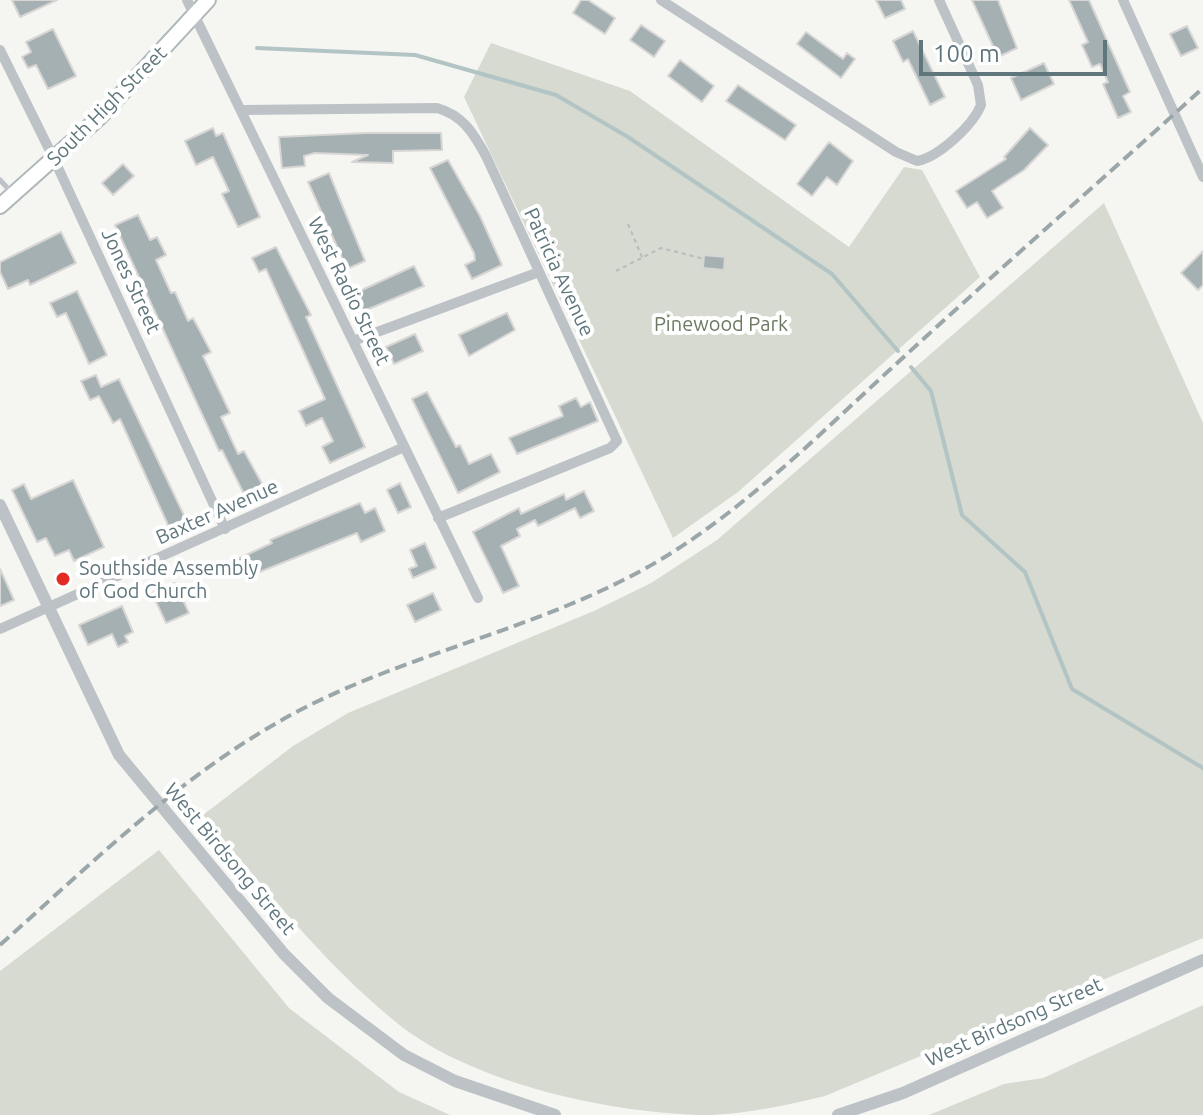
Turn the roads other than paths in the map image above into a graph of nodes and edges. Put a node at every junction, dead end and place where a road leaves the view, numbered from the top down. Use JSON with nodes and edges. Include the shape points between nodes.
{"nodes":[{"id":1,"x":187,"y":0,"type":"edge"},
{"id":2,"x":208,"y":0,"type":"edge"},
{"id":3,"x":661,"y":0,"type":"edge"},
{"id":4,"x":939,"y":0,"type":"edge"},
{"id":5,"x":1123,"y":0,"type":"edge"},
{"id":6,"x":195,"y":16,"type":"junction"},
{"id":7,"x":0,"y":50,"type":"edge"},
{"id":8,"x":3,"y":62,"type":"edge"},
{"id":9,"x":242,"y":110,"type":"junction"},
{"id":10,"x":54,"y":159,"type":"junction"},
{"id":11,"x":1203,"y":177,"type":"edge"},
{"id":12,"x":0,"y":180,"type":"edge"},
{"id":13,"x":13,"y":195,"type":"junction"},
{"id":14,"x":0,"y":206,"type":"edge"},
{"id":15,"x":539,"y":272,"type":"junction"},
{"id":16,"x":353,"y":341,"type":"junction"},
{"id":17,"x":404,"y":447,"type":"junction"},
{"id":18,"x":0,"y":505,"type":"edge"},
{"id":19,"x":438,"y":518,"type":"junction"},
{"id":20,"x":225,"y":529,"type":"junction"},
{"id":21,"x":478,"y":598,"type":"dead end"},
{"id":22,"x":49,"y":607,"type":"junction"},
{"id":23,"x":0,"y":629,"type":"edge"},
{"id":24,"x":1203,"y":960,"type":"edge"},
{"id":25,"x":530,"y":1112,"type":"edge"},
{"id":26,"x":555,"y":1115,"type":"edge"},
{"id":27,"x":838,"y":1115,"type":"edge"}],
"edges":[{"from":1,"to":6,"type":"street","name":"West Radio Street"},
{"from":2,"to":6,"type":"main road","name":"South High Street"},
{"from":3,"to":4,"type":"street","via":[[917,161],[936,152],[981,105],[978,85]]},
{"from":5,"to":11,"type":"street"},
{"from":6,"to":9,"type":"street","name":"West Radio Street"},
{"from":6,"to":10,"type":"main road","name":"South High Street"},
{"from":7,"to":8,"type":"street","name":"Jones Street"},
{"from":8,"to":10,"type":"street","name":"Jones Street"},
{"from":9,"to":15,"type":"street","name":"Patricia Avenue","via":[[432,107],[461,120],[486,156]]},
{"from":9,"to":16,"type":"street","name":"West Radio Street"},
{"from":10,"to":13,"type":"main road","name":"South High Street"},
{"from":10,"to":20,"type":"street","name":"Jones Street"},
{"from":12,"to":13,"type":"lane"},
{"from":13,"to":14,"type":"main road","name":"South High Street"},
{"from":15,"to":16,"type":"street"},
{"from":15,"to":19,"type":"street","name":"Patricia Avenue","via":[[616,443]]},
{"from":16,"to":17,"type":"street","name":"West Radio Street"},
{"from":17,"to":19,"type":"street","name":"West Radio Street"},
{"from":17,"to":20,"type":"street","name":"Baxter Avenue"},
{"from":18,"to":22,"type":"street","name":"West Birdsong Street"},
{"from":19,"to":21,"type":"street","name":"West Radio Street"},
{"from":20,"to":22,"type":"street","name":"Baxter Avenue"},
{"from":22,"to":23,"type":"street","name":"Baxter Avenue"},
{"from":22,"to":25,"type":"street","name":"West Birdsong Street","via":[[119,755],[301,972],[395,1050]]},
{"from":24,"to":27,"type":"street","name":"West Birdsong Street","via":[[903,1093]]},
{"from":25,"to":26,"type":"street","name":"West Birdsong Street"}]}
